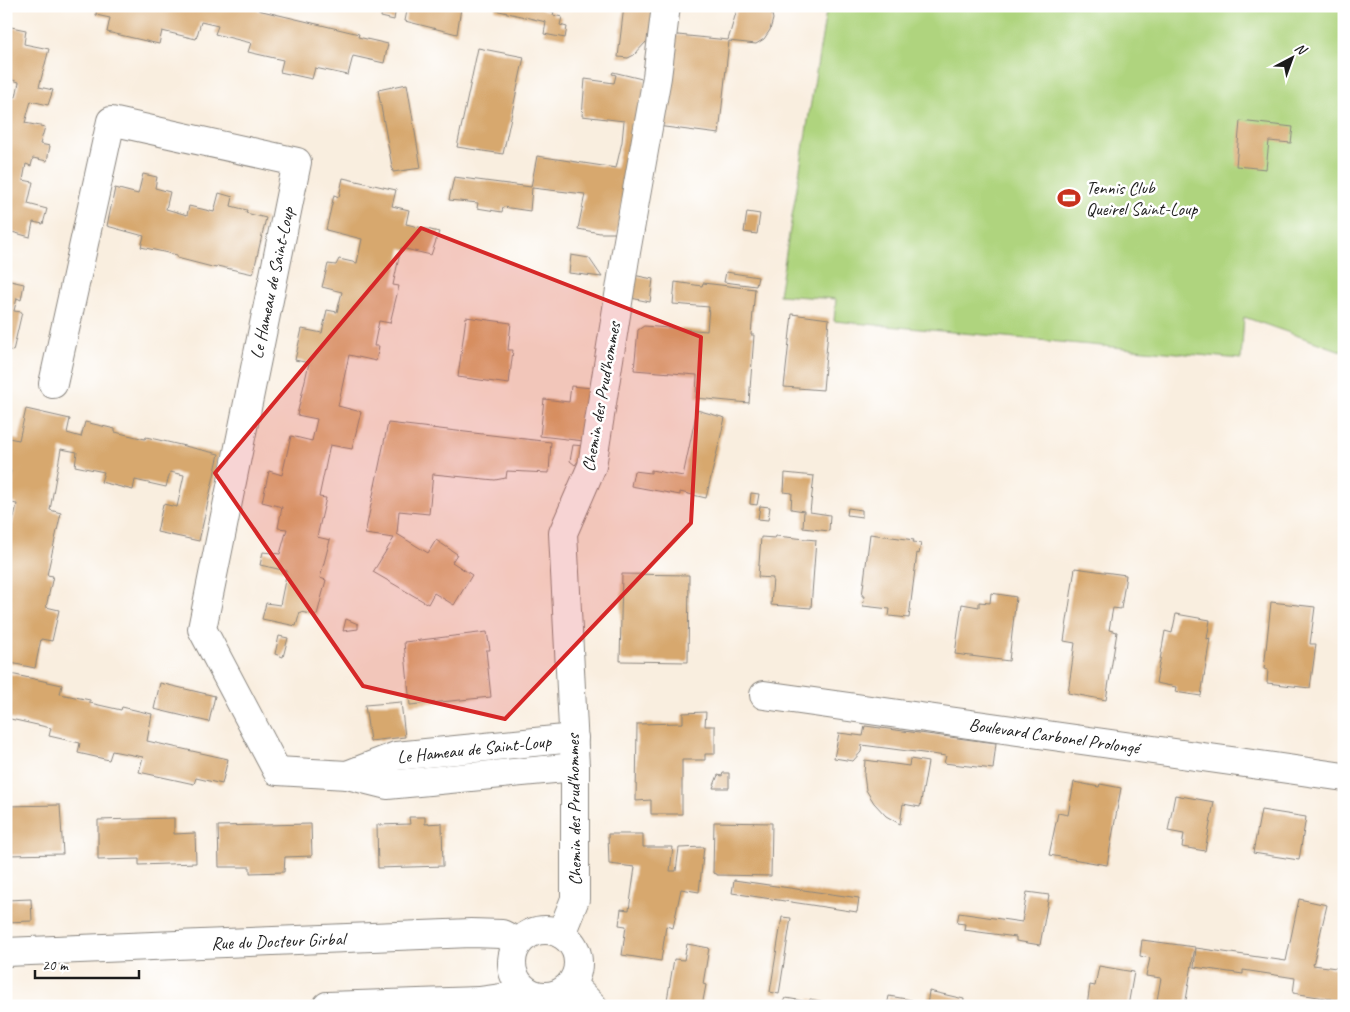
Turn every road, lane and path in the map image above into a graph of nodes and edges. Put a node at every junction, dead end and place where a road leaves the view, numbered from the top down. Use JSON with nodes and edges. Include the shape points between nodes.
{"nodes":[{"id":1,"x":666,"y":6,"type":"edge"},
{"id":2,"x":53,"y":384,"type":"dead end"},
{"id":3,"x":764,"y":695,"type":"dead end"},
{"id":4,"x":574,"y":738,"type":"junction"},
{"id":5,"x":575,"y":767,"type":"junction"},
{"id":6,"x":347,"y":775,"type":"junction"},
{"id":7,"x":1344,"y":777,"type":"edge"},
{"id":8,"x":561,"y":934,"type":"junction"},
{"id":9,"x":518,"y":942,"type":"junction"},
{"id":10,"x":6,"y":952,"type":"edge"},
{"id":11,"x":571,"y":984,"type":"junction"},
{"id":12,"x":525,"y":991,"type":"junction"},
{"id":13,"x":327,"y":1006,"type":"edge"},
{"id":14,"x":593,"y":1006,"type":"edge"}],
"edges":[{"from":1,"to":4,"type":"street","name":"Chemin des Prud'hommes","via":[[592,466],[563,533]]},
{"from":2,"to":6,"type":"street","name":"Le Hameau de Saint-Loup","via":[[111,121],[297,162],[202,629],[277,771]]},
{"from":3,"to":7,"type":"street","name":"Boulevard Carbonel Prolongé"},
{"from":4,"to":5,"type":"street","name":"Chemin des Prud'hommes"},
{"from":4,"to":6,"type":"street","name":"Le Hameau de Saint-Loup","via":[[396,756]]},
{"from":5,"to":6,"type":"street","name":"Le Hameau de Saint-Loup","via":[[387,785]]},
{"from":5,"to":8,"type":"street","name":"Chemin des Prud'hommes","via":[[575,899]]},
{"from":8,"to":9,"type":"street","via":[[538,930]]},
{"from":8,"to":11,"type":"street","via":[[576,952],[578,963]]},
{"from":9,"to":10,"type":"street","name":"Rue du Docteur Girbal","via":[[502,934],[471,933]]},
{"from":9,"to":12,"type":"street","via":[[511,958],[514,976]]},
{"from":11,"to":12,"type":"street","via":[[564,991],[544,997]]},
{"from":11,"to":14,"type":"street"},
{"from":12,"to":13,"type":"street","via":[[508,998]]}]}
